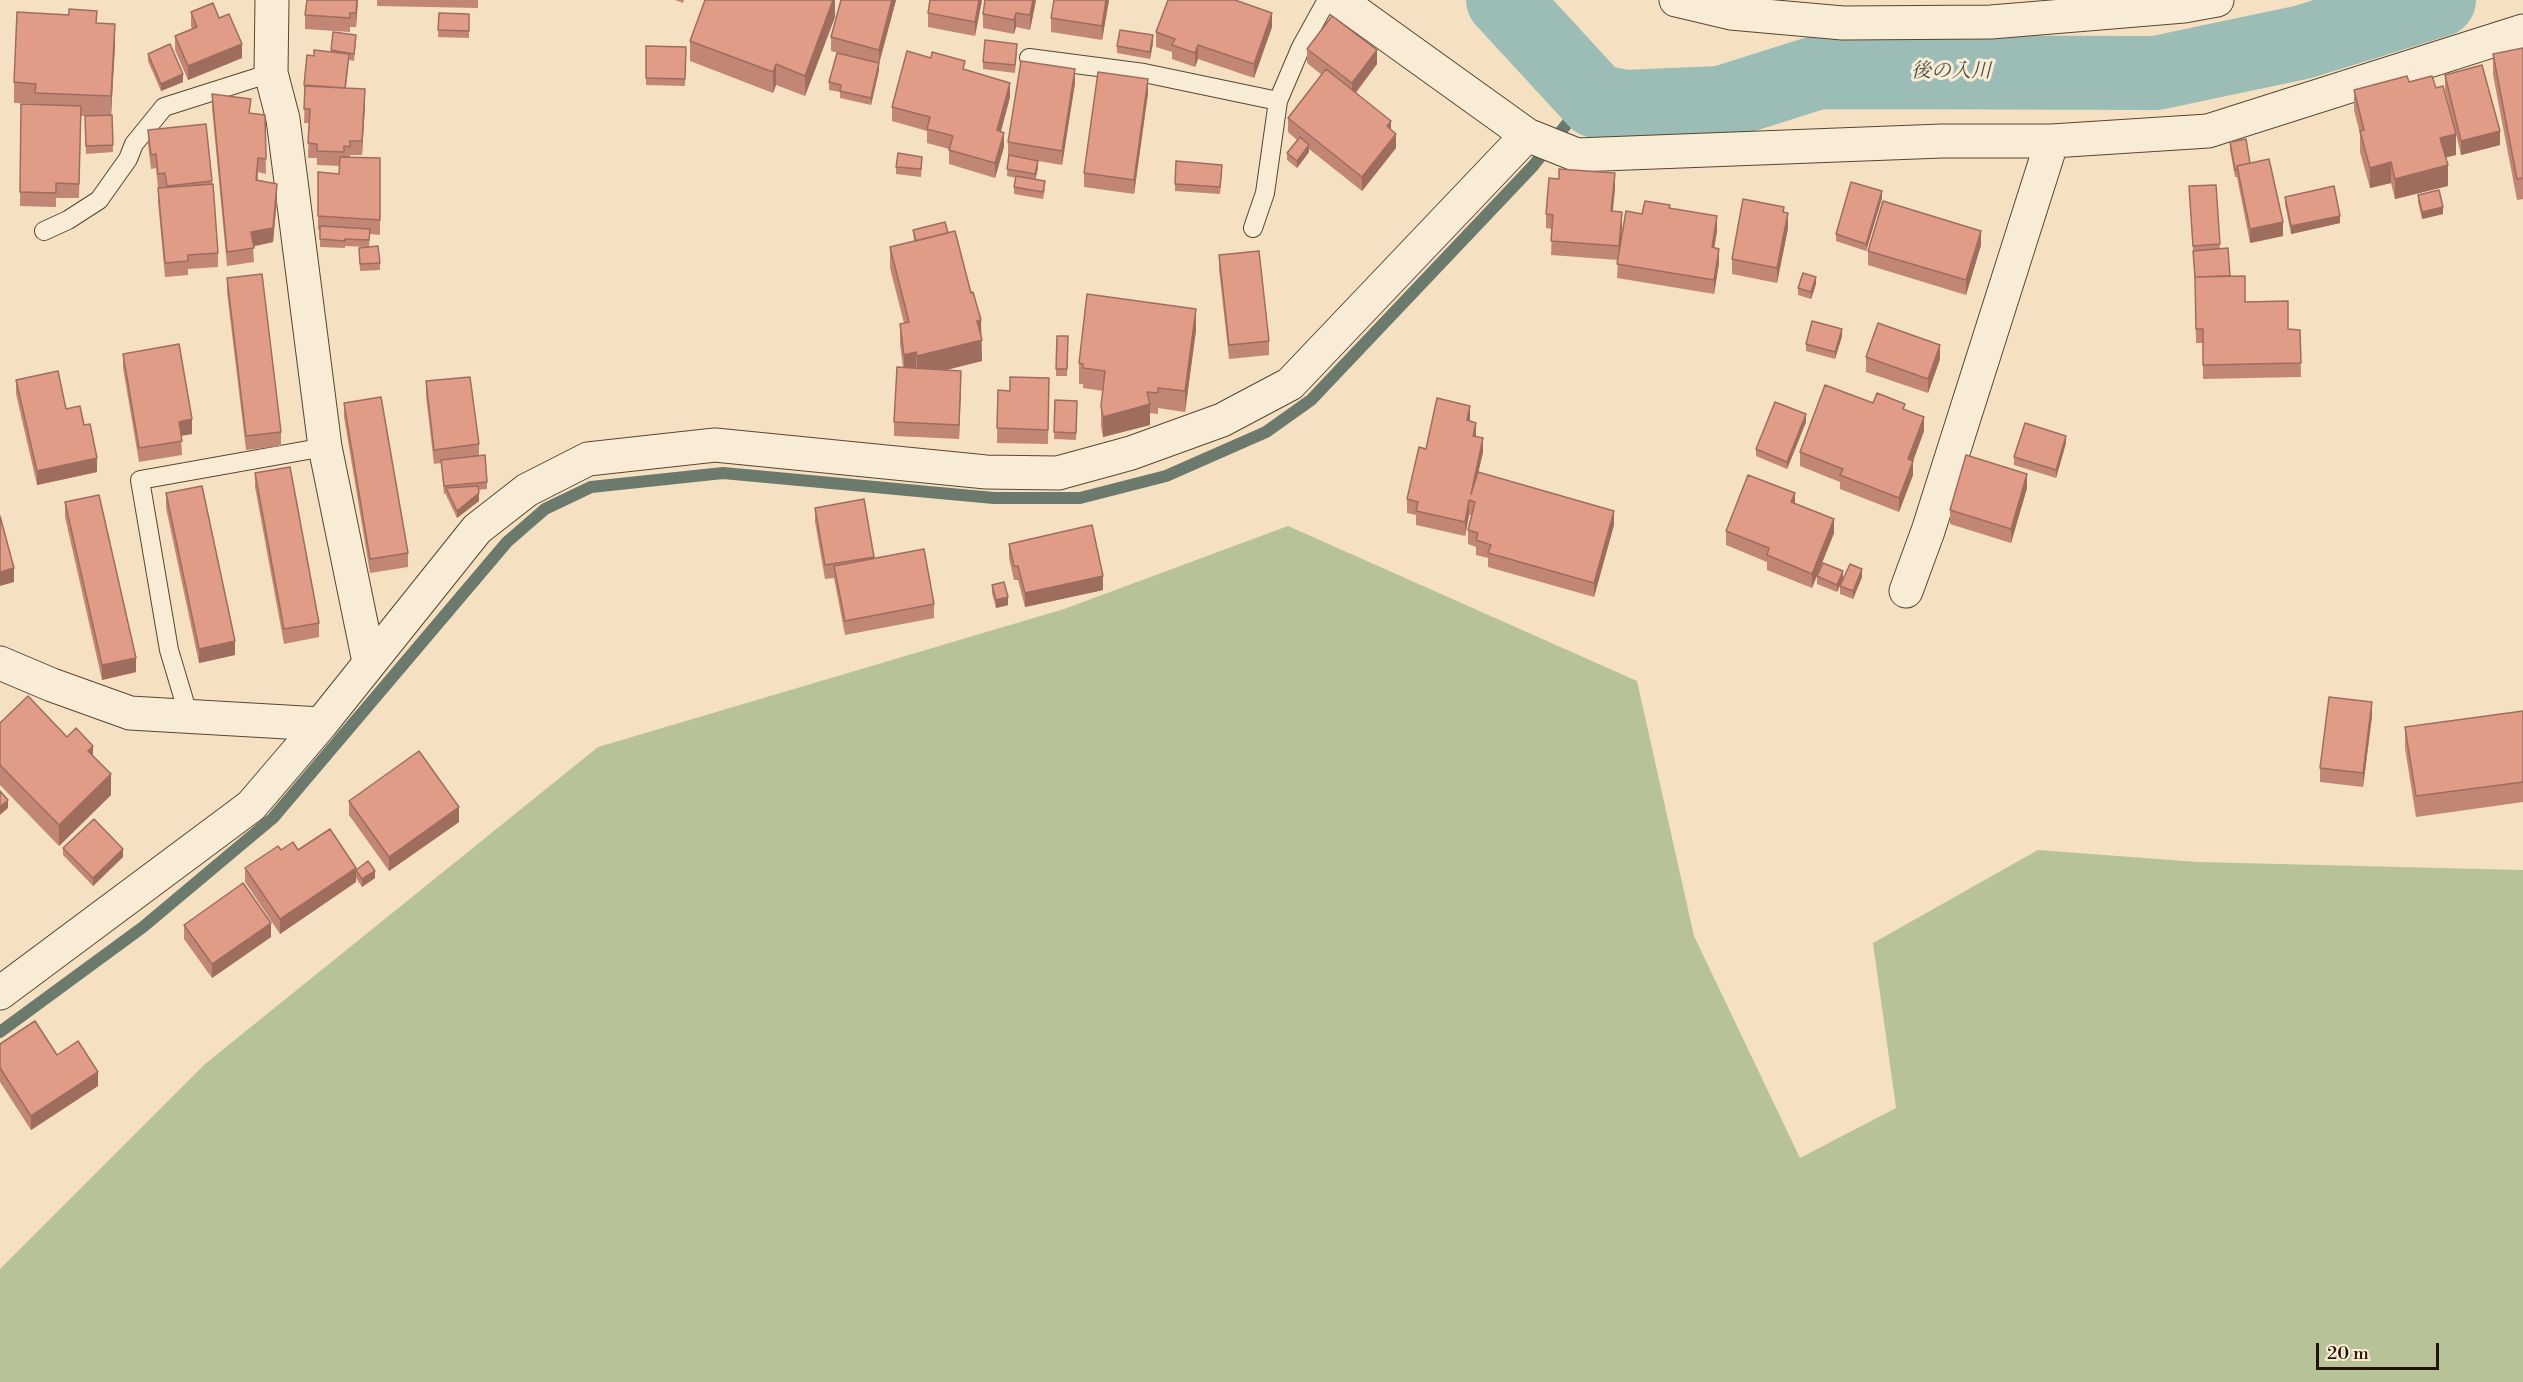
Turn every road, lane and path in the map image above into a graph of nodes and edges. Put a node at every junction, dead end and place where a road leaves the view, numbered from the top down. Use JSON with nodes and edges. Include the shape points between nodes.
{"nodes":[{"id":1,"x":272,"y":0,"type":"edge"},
{"id":2,"x":1327,"y":0,"type":"edge"},
{"id":3,"x":1339,"y":0,"type":"edge"},
{"id":4,"x":1677,"y":0,"type":"edge"},
{"id":5,"x":2217,"y":0,"type":"edge"},
{"id":6,"x":2523,"y":31,"type":"edge"},
{"id":7,"x":1029,"y":58,"type":"dead end"},
{"id":8,"x":271,"y":73,"type":"junction"},
{"id":9,"x":1278,"y":101,"type":"junction"},
{"id":10,"x":2052,"y":141,"type":"junction"},
{"id":11,"x":1544,"y":142,"type":"junction"},
{"id":12,"x":1253,"y":228,"type":"dead end"},
{"id":13,"x":44,"y":231,"type":"dead end"},
{"id":14,"x":325,"y":447,"type":"junction"},
{"id":15,"x":1906,"y":591,"type":"dead end"},
{"id":16,"x":369,"y":662,"type":"junction"},
{"id":17,"x":0,"y":663,"type":"edge"},
{"id":18,"x":189,"y":717,"type":"junction"},
{"id":19,"x":321,"y":724,"type":"junction"},
{"id":20,"x":0,"y":993,"type":"edge"}],
"edges":[{"from":1,"to":8,"type":"street"},
{"from":2,"to":9,"type":"lane"},
{"from":3,"to":11,"type":"street"},
{"from":4,"to":5,"type":"street","via":[[1731,13],[1843,23],[1991,22]]},
{"from":6,"to":10,"type":"street","via":[[2208,131]]},
{"from":7,"to":9,"type":"lane","via":[[1144,73]]},
{"from":8,"to":13,"type":"lane","via":[[164,107],[134,144],[99,200]]},
{"from":8,"to":14,"type":"street","via":[[283,119]]},
{"from":9,"to":12,"type":"lane","via":[[1265,193]]},
{"from":10,"to":11,"type":"street","via":[[1942,141],[1577,155]]},
{"from":10,"to":15,"type":"street"},
{"from":11,"to":16,"type":"street","via":[[1290,384],[1222,420],[1131,453],[1058,473],[986,472],[715,445],[588,459],[527,490],[477,529]]},
{"from":14,"to":16,"type":"street"},
{"from":14,"to":18,"type":"lane","via":[[140,480],[169,650]]},
{"from":16,"to":19,"type":"street"},
{"from":17,"to":18,"type":"street","via":[[130,713]]},
{"from":18,"to":19,"type":"street"},
{"from":19,"to":20,"type":"street","via":[[251,806]]}]}
